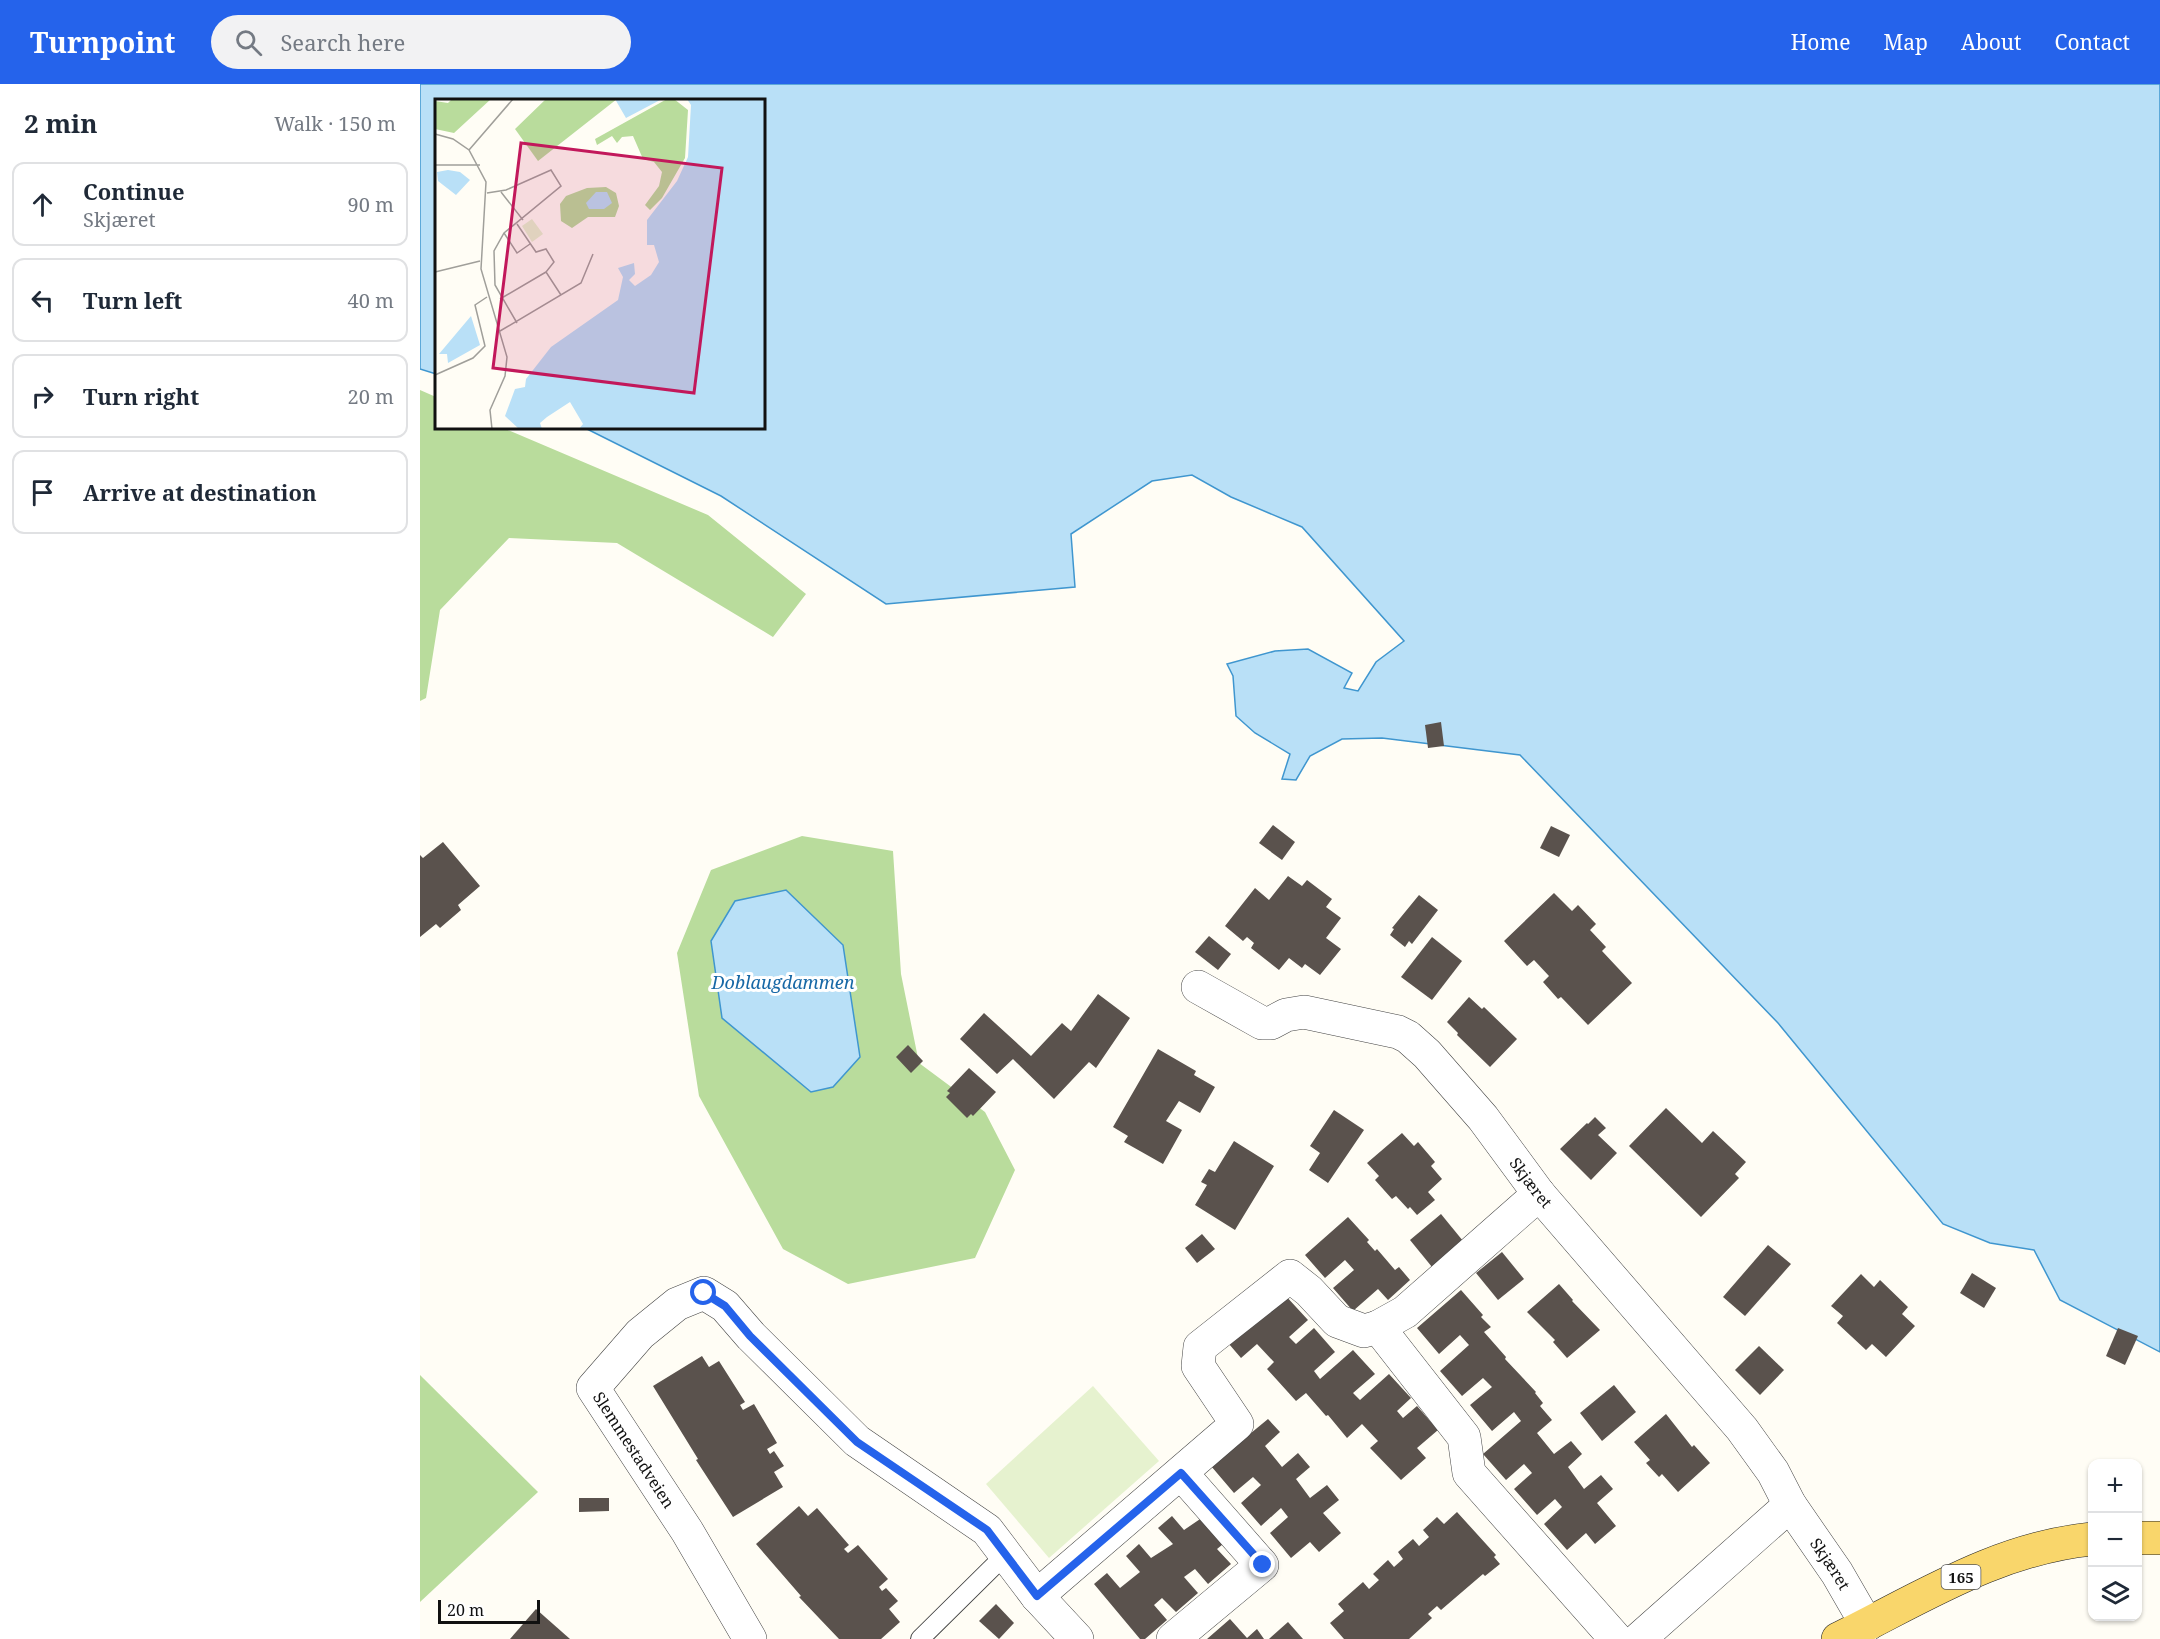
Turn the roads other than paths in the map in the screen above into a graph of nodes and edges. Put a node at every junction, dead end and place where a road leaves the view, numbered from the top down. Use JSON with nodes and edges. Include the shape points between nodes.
{"nodes":[{"id":1,"x":1198,"y":987,"type":"dead end"},
{"id":2,"x":1539,"y":1194,"type":"junction"},
{"id":3,"x":1378,"y":1327,"type":"junction"},
{"id":4,"x":1181,"y":1473,"type":"junction"},
{"id":5,"x":1790,"y":1505,"type":"junction"},
{"id":6,"x":2142,"y":1538,"type":"edge"},
{"id":7,"x":2160,"y":1538,"type":"edge"},
{"id":8,"x":2088,"y":1540,"type":"edge"},
{"id":9,"x":1005,"y":1555,"type":"junction"},
{"id":10,"x":1037,"y":1596,"type":"junction"},
{"id":11,"x":1853,"y":1632,"type":"edge"},
{"id":12,"x":750,"y":1639,"type":"edge"},
{"id":13,"x":920,"y":1639,"type":"edge"},
{"id":14,"x":1077,"y":1639,"type":"edge"},
{"id":15,"x":1173,"y":1639,"type":"edge"},
{"id":16,"x":1616,"y":1639,"type":"edge"},
{"id":17,"x":1640,"y":1639,"type":"edge"}],
"edges":[{"from":1,"to":2,"type":"street","name":"Skjæret","via":[[1262,1023],[1305,1012],[1408,1037],[1482,1118]]},
{"from":2,"to":3,"type":"street","via":[[1404,1312]]},
{"from":2,"to":5,"type":"street","name":"Skjæret","via":[[1742,1430],[1773,1472]]},
{"from":3,"to":4,"type":"street","via":[[1364,1331],[1337,1321],[1290,1276],[1200,1347],[1198,1366],[1237,1424]]},
{"from":3,"to":16,"type":"street","via":[[1464,1437],[1469,1473]]},
{"from":4,"to":10,"type":"street"},
{"from":4,"to":15,"type":"street","via":[[1263,1565]]},
{"from":5,"to":11,"type":"street","name":"Skjæret","via":[[1837,1573]]},
{"from":5,"to":17,"type":"street"},
{"from":6,"to":7,"type":"main road"},
{"from":8,"to":11,"type":"main road","number":"165","via":[[2035,1549],[1984,1565]]},
{"from":9,"to":10,"type":"street"},
{"from":9,"to":12,"type":"street","name":"Slemmestadveien","via":[[987,1530],[857,1442],[725,1306],[704,1293],[677,1304],[640,1334],[593,1388],[687,1532]]},
{"from":9,"to":13,"type":"lane"},
{"from":10,"to":14,"type":"street"}]}
